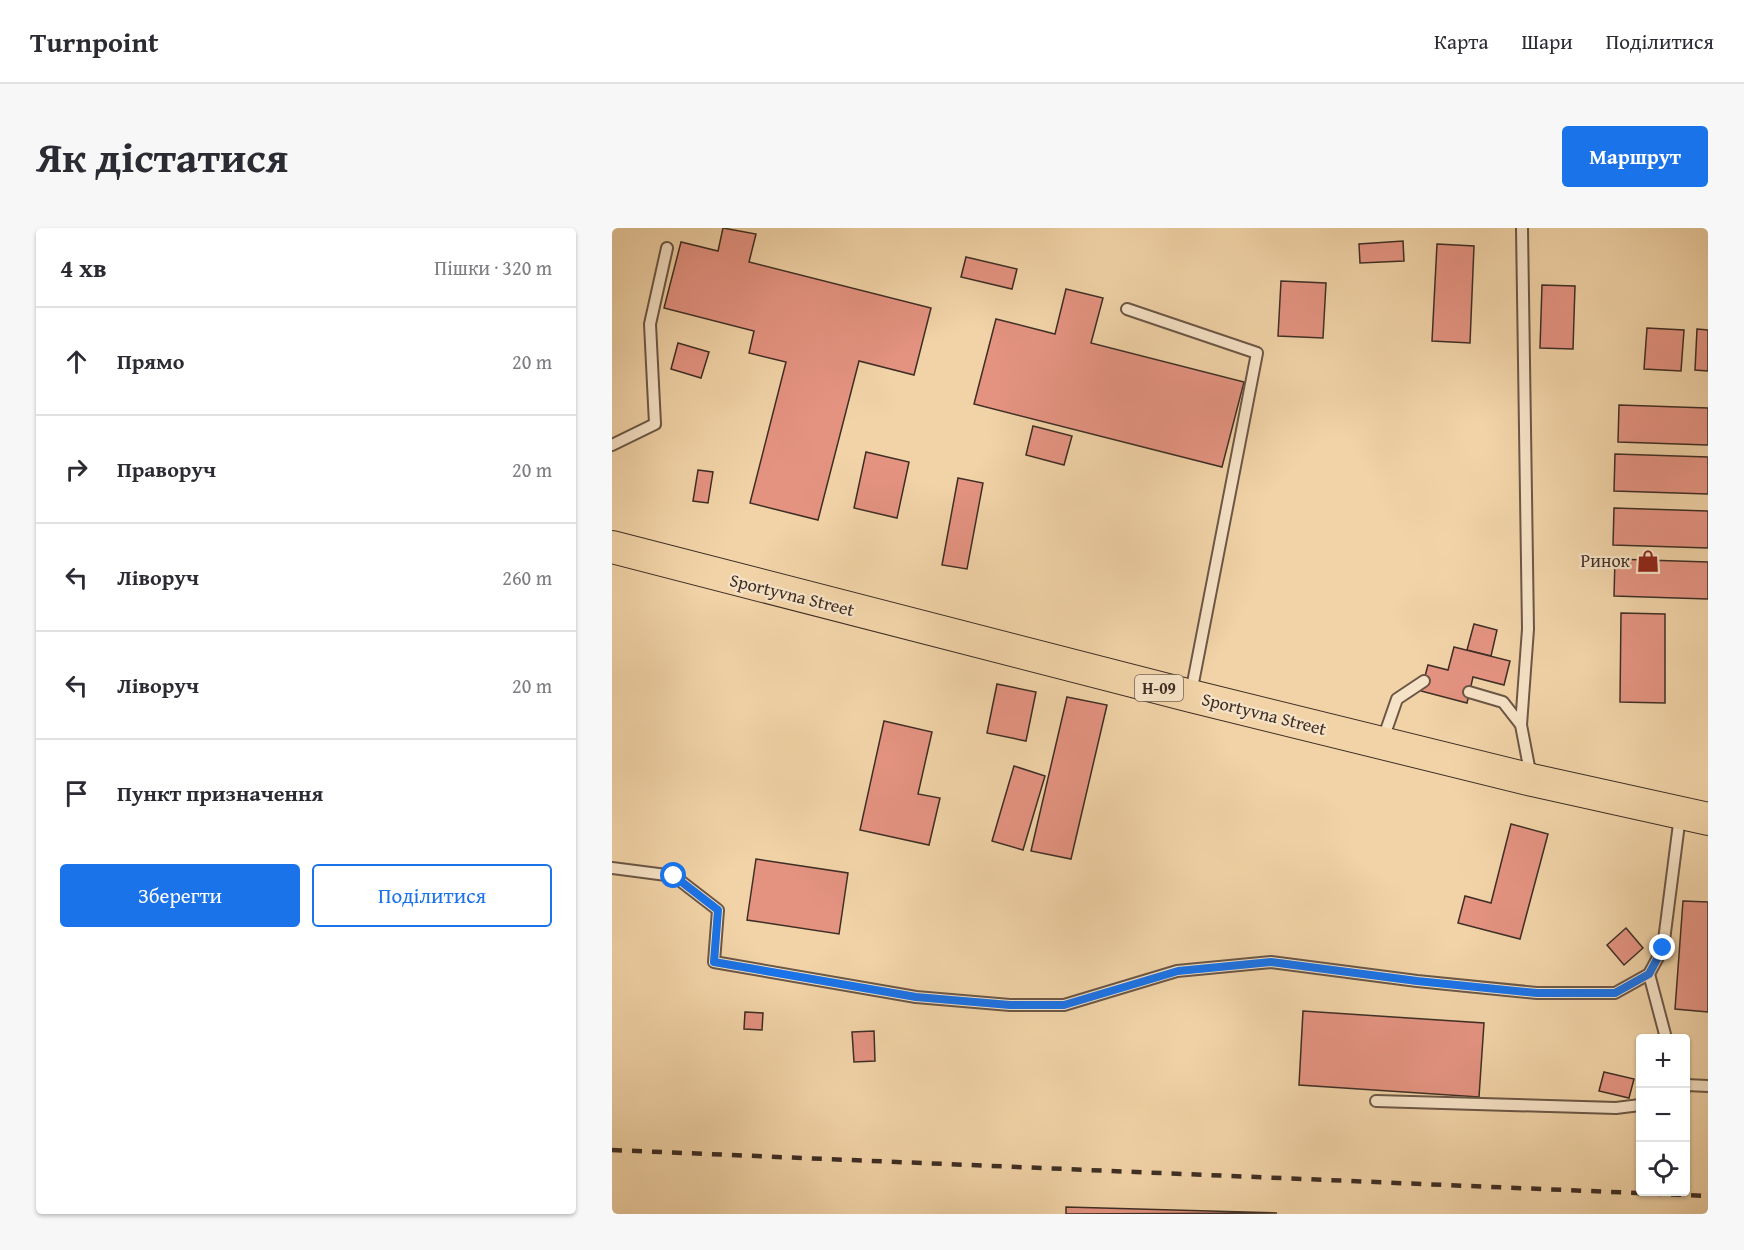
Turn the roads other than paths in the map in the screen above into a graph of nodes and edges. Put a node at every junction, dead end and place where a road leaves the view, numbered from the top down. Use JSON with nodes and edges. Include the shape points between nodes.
{"nodes":[{"id":1,"x":1522,"y":228,"type":"edge"},
{"id":2,"x":667,"y":248,"type":"dead end"},
{"id":3,"x":1127,"y":309,"type":"dead end"},
{"id":4,"x":612,"y":445,"type":"edge"},
{"id":5,"x":612,"y":547,"type":"edge"},
{"id":6,"x":1424,"y":681,"type":"dead end"},
{"id":7,"x":1470,"y":692,"type":"dead end"},
{"id":8,"x":1191,"y":696,"type":"junction"},
{"id":9,"x":1521,"y":725,"type":"junction"},
{"id":10,"x":1381,"y":742,"type":"junction"},
{"id":11,"x":1532,"y":780,"type":"junction"},
{"id":12,"x":1694,"y":816,"type":"edge"},
{"id":13,"x":612,"y":868,"type":"edge"},
{"id":14,"x":1649,"y":974,"type":"junction"},
{"id":15,"x":1665,"y":1034,"type":"edge"},
{"id":16,"x":1690,"y":1085,"type":"edge"},
{"id":17,"x":1708,"y":1086,"type":"edge"},
{"id":18,"x":1376,"y":1101,"type":"dead end"},
{"id":19,"x":1636,"y":1106,"type":"edge"}],
"edges":[{"from":1,"to":9,"type":"lane","via":[[1528,628]]},
{"from":2,"to":4,"type":"lane","via":[[650,324],[655,424]]},
{"from":3,"to":8,"type":"lane","via":[[1257,353]]},
{"from":5,"to":8,"type":"main road","name":"Sportyvna Street","number":"Н-09"},
{"from":6,"to":10,"type":"lane","via":[[1397,699]]},
{"from":7,"to":9,"type":"lane","via":[[1503,702]]},
{"from":8,"to":10,"type":"main road","name":"Sportyvna Street","number":"Н-09"},
{"from":9,"to":11,"type":"lane"},
{"from":10,"to":11,"type":"main road","name":"Sportyvna Street","number":"Н-09"},
{"from":11,"to":12,"type":"main road","name":"Sportyvna Street","number":"Н-09"},
{"from":12,"to":14,"type":"lane","via":[[1663,948]]},
{"from":13,"to":14,"type":"lane","via":[[674,876],[718,910],[714,962],[916,997],[1064,1005],[1178,971],[1271,962],[1537,993],[1615,993]]},
{"from":14,"to":15,"type":"lane"},
{"from":16,"to":17,"type":"lane"},
{"from":18,"to":19,"type":"lane"}]}
